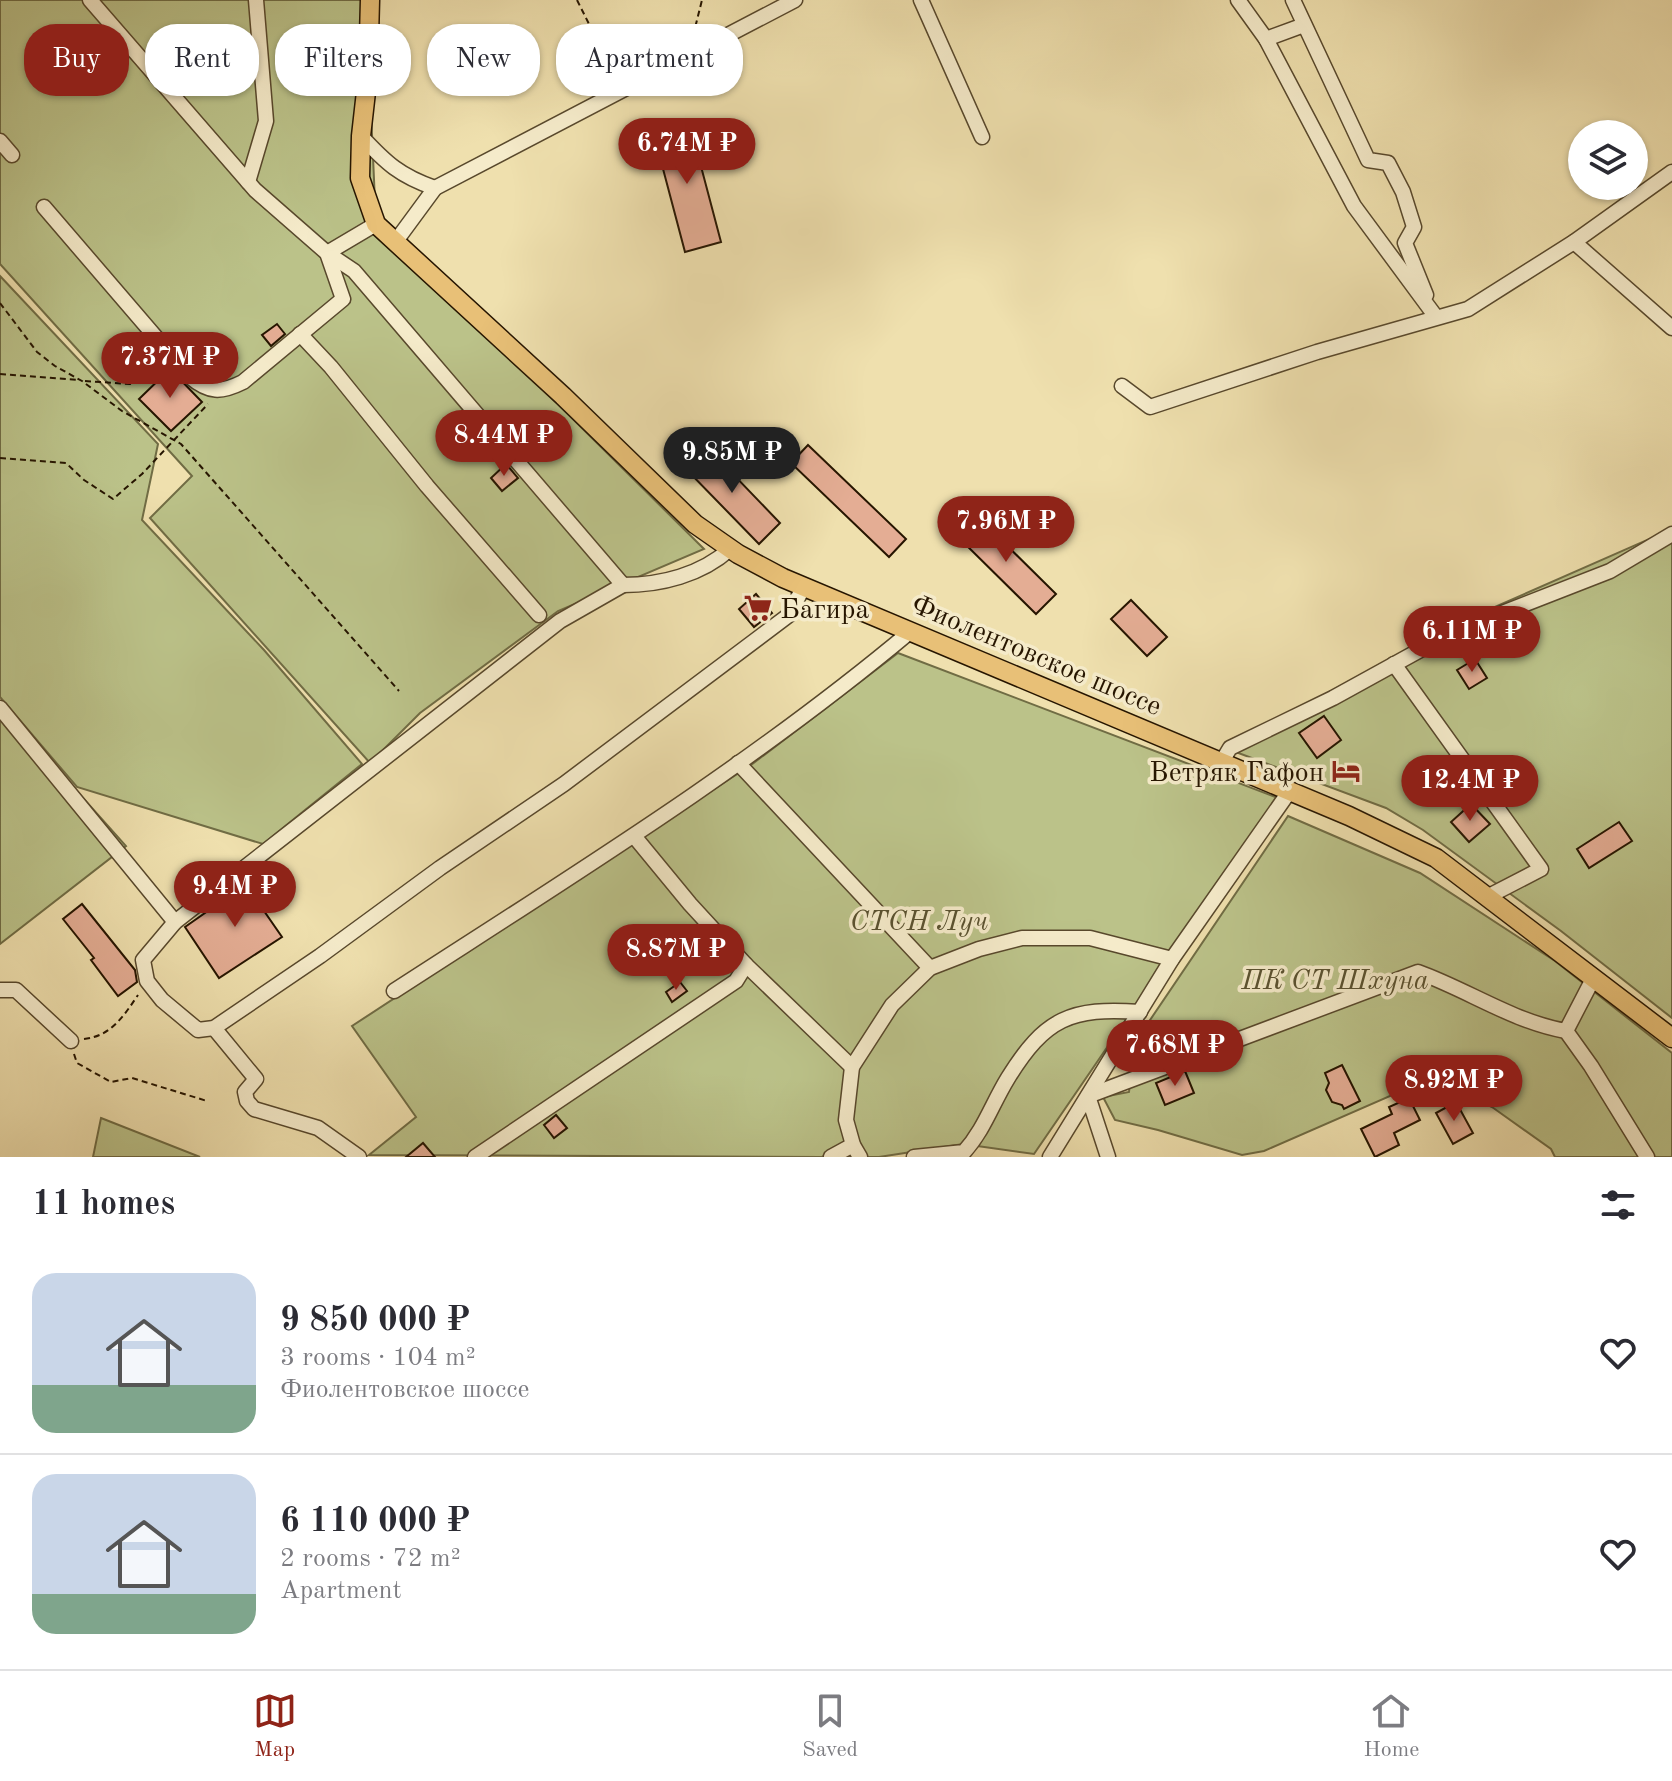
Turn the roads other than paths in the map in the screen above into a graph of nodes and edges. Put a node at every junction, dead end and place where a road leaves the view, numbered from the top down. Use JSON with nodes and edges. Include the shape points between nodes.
{"nodes":[{"id":1,"x":90,"y":0,"type":"edge"},
{"id":2,"x":256,"y":0,"type":"edge"},
{"id":3,"x":370,"y":0,"type":"edge"},
{"id":4,"x":795,"y":0,"type":"edge"},
{"id":5,"x":921,"y":0,"type":"edge"},
{"id":6,"x":1238,"y":0,"type":"edge"},
{"id":7,"x":1293,"y":0,"type":"edge"},
{"id":8,"x":1304,"y":25,"type":"junction"},
{"id":9,"x":1266,"y":39,"type":"junction"},
{"id":10,"x":361,"y":136,"type":"junction"},
{"id":11,"x":982,"y":137,"type":"dead end"},
{"id":12,"x":0,"y":141,"type":"edge"},
{"id":13,"x":12,"y":155,"type":"dead end"},
{"id":14,"x":1672,"y":172,"type":"edge"},
{"id":15,"x":248,"y":182,"type":"junction"},
{"id":16,"x":435,"y":188,"type":"junction"},
{"id":17,"x":44,"y":207,"type":"dead end"},
{"id":18,"x":376,"y":224,"type":"junction"},
{"id":19,"x":396,"y":241,"type":"junction"},
{"id":20,"x":1574,"y":242,"type":"junction"},
{"id":21,"x":327,"y":253,"type":"junction"},
{"id":22,"x":1436,"y":317,"type":"junction"},
{"id":23,"x":1672,"y":328,"type":"edge"},
{"id":24,"x":300,"y":334,"type":"junction"},
{"id":25,"x":1122,"y":386,"type":"dead end"},
{"id":26,"x":1672,"y":534,"type":"edge"},
{"id":27,"x":730,"y":549,"type":"junction"},
{"id":28,"x":623,"y":585,"type":"junction"},
{"id":29,"x":804,"y":586,"type":"junction"},
{"id":30,"x":539,"y":615,"type":"dead end"},
{"id":31,"x":911,"y":631,"type":"junction"},
{"id":32,"x":1394,"y":664,"type":"junction"},
{"id":33,"x":0,"y":708,"type":"edge"},
{"id":34,"x":738,"y":763,"type":"junction"},
{"id":35,"x":1221,"y":763,"type":"junction"},
{"id":36,"x":1289,"y":792,"type":"junction"},
{"id":37,"x":634,"y":836,"type":"junction"},
{"id":38,"x":1487,"y":897,"type":"junction"},
{"id":39,"x":175,"y":922,"type":"junction"},
{"id":40,"x":1172,"y":959,"type":"junction"},
{"id":41,"x":746,"y":965,"type":"junction"},
{"id":42,"x":930,"y":968,"type":"junction"},
{"id":43,"x":1594,"y":977,"type":"junction"},
{"id":44,"x":0,"y":990,"type":"edge"},
{"id":45,"x":394,"y":991,"type":"dead end"},
{"id":46,"x":1140,"y":1012,"type":"junction"},
{"id":47,"x":214,"y":1028,"type":"junction"},
{"id":48,"x":1566,"y":1031,"type":"junction"},
{"id":49,"x":1672,"y":1038,"type":"edge"},
{"id":50,"x":71,"y":1041,"type":"road end"},
{"id":51,"x":852,"y":1067,"type":"junction"},
{"id":52,"x":1088,"y":1096,"type":"junction"},
{"id":53,"x":856,"y":1151,"type":"edge"},
{"id":54,"x":958,"y":1155,"type":"edge"},
{"id":55,"x":359,"y":1157,"type":"edge"},
{"id":56,"x":475,"y":1157,"type":"edge"},
{"id":57,"x":831,"y":1157,"type":"edge"},
{"id":58,"x":914,"y":1157,"type":"edge"},
{"id":59,"x":1050,"y":1157,"type":"edge"},
{"id":60,"x":1108,"y":1157,"type":"edge"},
{"id":61,"x":1647,"y":1157,"type":"edge"}],
"edges":[{"from":1,"to":15,"type":"street"},
{"from":2,"to":15,"type":"street","via":[[266,121]]},
{"from":3,"to":10,"type":"main road"},
{"from":4,"to":16,"type":"street"},
{"from":5,"to":11,"type":"street"},
{"from":6,"to":9,"type":"street"},
{"from":7,"to":8,"type":"street"},
{"from":8,"to":9,"type":"street"},
{"from":8,"to":22,"type":"street","via":[[1368,160],[1388,163],[1403,192],[1414,227],[1405,243]]},
{"from":9,"to":22,"type":"street","via":[[1354,206]]},
{"from":10,"to":16,"type":"street","via":[[388,165]]},
{"from":10,"to":18,"type":"main road","via":[[360,178]]},
{"from":12,"to":13,"type":"street"},
{"from":14,"to":20,"type":"street"},
{"from":15,"to":21,"type":"street"},
{"from":16,"to":19,"type":"street"},
{"from":17,"to":24,"type":"street","via":[[200,386],[215,391],[243,382]]},
{"from":18,"to":19,"type":"main road","name":"Фиолентовское шоссе"},
{"from":18,"to":21,"type":"street"},
{"from":19,"to":27,"type":"main road","name":"Фиолентовское шоссе","via":[[695,524]]},
{"from":20,"to":22,"type":"street","via":[[1468,309]]},
{"from":20,"to":23,"type":"street"},
{"from":21,"to":24,"type":"street","via":[[343,299]]},
{"from":21,"to":28,"type":"street","via":[[354,271]]},
{"from":22,"to":25,"type":"street","via":[[1150,407]]},
{"from":24,"to":30,"type":"street"},
{"from":26,"to":32,"type":"street","via":[[1610,571],[1451,633]]},
{"from":27,"to":28,"type":"street","via":[[715,563],[685,575],[650,585]]},
{"from":27,"to":29,"type":"main road","name":"Фиолентовское шоссе"},
{"from":28,"to":39,"type":"street","via":[[560,621]]},
{"from":29,"to":31,"type":"main road","name":"Фиолентовское шоссе"},
{"from":29,"to":47,"type":"street","via":[[789,615],[564,784]]},
{"from":31,"to":34,"type":"street","via":[[838,692]]},
{"from":31,"to":35,"type":"main road","name":"Фиолентовское шоссе"},
{"from":32,"to":35,"type":"street","via":[[1230,748]]},
{"from":32,"to":38,"type":"street","via":[[1541,869]]},
{"from":33,"to":39,"type":"street"},
{"from":34,"to":37,"type":"street"},
{"from":34,"to":42,"type":"street"},
{"from":35,"to":36,"type":"main road","name":"Фиолентовское шоссе"},
{"from":36,"to":38,"type":"main road","name":"Фиолентовское шоссе","via":[[1436,858]]},
{"from":36,"to":40,"type":"street"},
{"from":37,"to":41,"type":"street"},
{"from":37,"to":45,"type":"street"},
{"from":38,"to":43,"type":"main road","name":"Фиолентовское шоссе"},
{"from":39,"to":47,"type":"street","via":[[143,960],[147,981],[198,1030]]},
{"from":40,"to":42,"type":"street","via":[[1090,938],[1022,938]]},
{"from":40,"to":46,"type":"street"},
{"from":41,"to":51,"type":"street"},
{"from":41,"to":56,"type":"street","via":[[736,981]]},
{"from":42,"to":51,"type":"street","via":[[892,1005]]},
{"from":43,"to":48,"type":"street"},
{"from":43,"to":49,"type":"main road","name":"Фиолентовское шоссе"},
{"from":44,"to":50,"type":"street","via":[[16,990]]},
{"from":46,"to":52,"type":"street"},
{"from":46,"to":54,"type":"street","via":[[1100,1009],[1057,1021],[1008,1078],[979,1136]]},
{"from":47,"to":55,"type":"street","via":[[256,1079],[245,1092],[254,1109],[318,1128]]},
{"from":48,"to":52,"type":"street","via":[[1539,1026],[1418,972]]},
{"from":48,"to":61,"type":"street"},
{"from":51,"to":53,"type":"street","via":[[846,1120]]},
{"from":52,"to":59,"type":"street"},
{"from":52,"to":60,"type":"street"},
{"from":53,"to":57,"type":"street"},
{"from":54,"to":58,"type":"street"}]}
